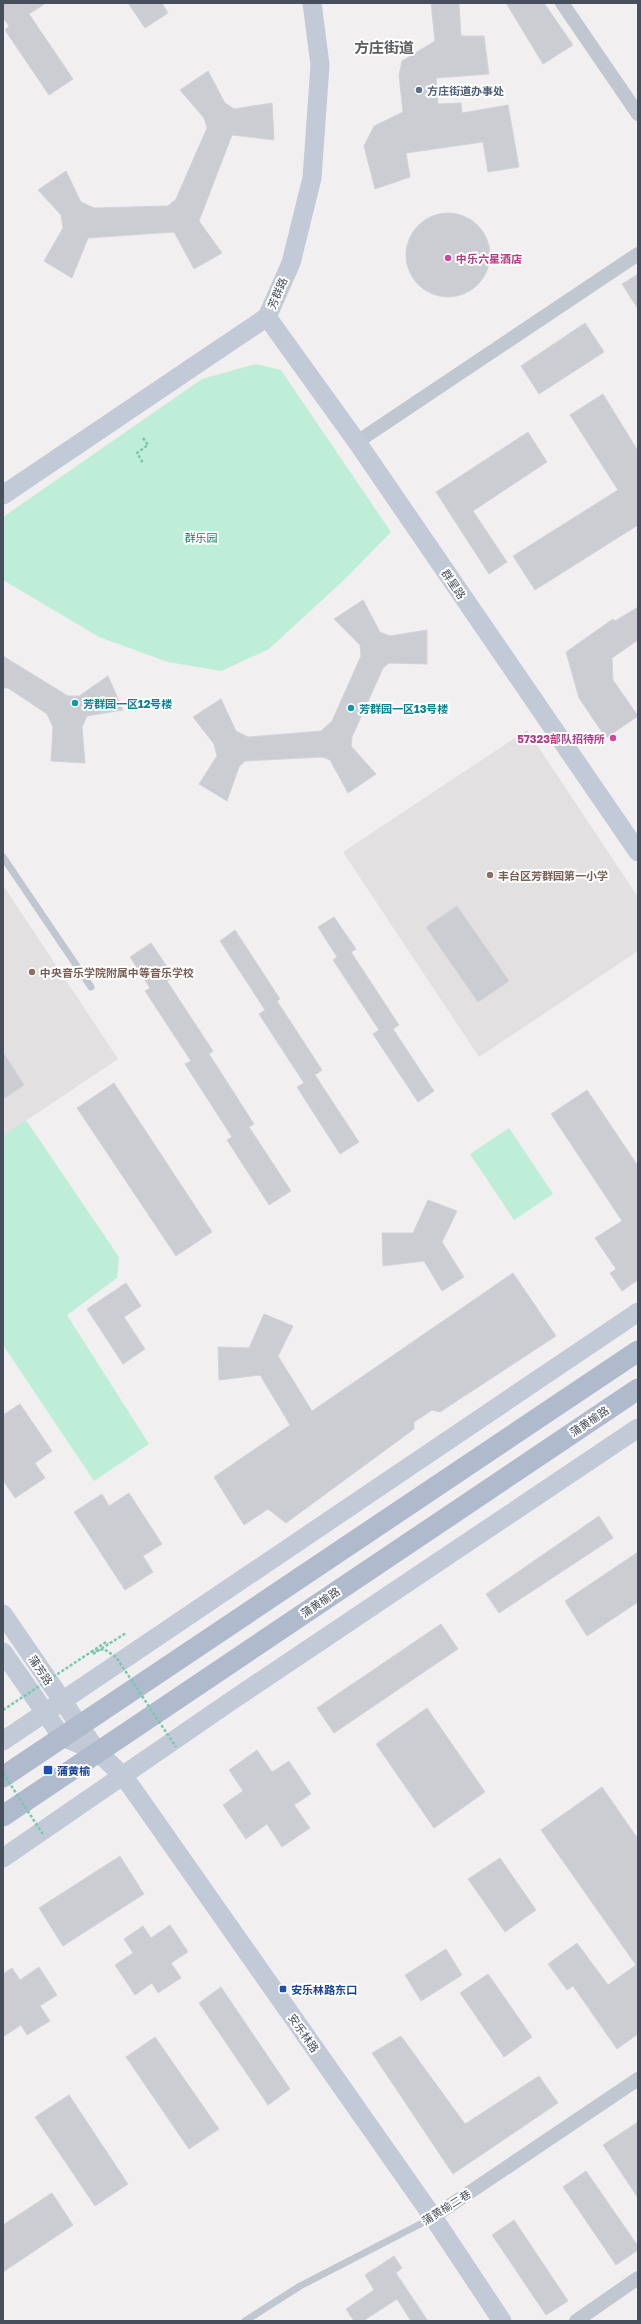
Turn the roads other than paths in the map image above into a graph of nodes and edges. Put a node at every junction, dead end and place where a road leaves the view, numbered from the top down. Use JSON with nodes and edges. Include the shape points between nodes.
{"nodes":[{"id":1,"x":312,"y":3,"type":"edge"},
{"id":2,"x":562,"y":3,"type":"edge"},
{"id":3,"x":638,"y":114,"type":"edge"},
{"id":4,"x":638,"y":254,"type":"edge"},
{"id":5,"x":267,"y":317,"type":"junction"},
{"id":6,"x":357,"y":442,"type":"junction"},
{"id":7,"x":3,"y":495,"type":"edge"},
{"id":8,"x":638,"y":852,"type":"edge"},
{"id":9,"x":3,"y":857,"type":"edge"},
{"id":10,"x":91,"y":987,"type":"dead end"},
{"id":11,"x":638,"y":1312,"type":"edge"},
{"id":12,"x":638,"y":1351,"type":"edge"},
{"id":13,"x":638,"y":1389,"type":"edge"},
{"id":14,"x":638,"y":1428,"type":"edge"},
{"id":15,"x":3,"y":1614,"type":"edge"},
{"id":16,"x":3,"y":1652,"type":"edge"},
{"id":17,"x":62,"y":1700,"type":"junction"},
{"id":18,"x":44,"y":1712,"type":"junction"},
{"id":19,"x":79,"y":1725,"type":"junction"},
{"id":20,"x":62,"y":1737,"type":"junction"},
{"id":21,"x":3,"y":1741,"type":"edge"},
{"id":22,"x":97,"y":1752,"type":"junction"},
{"id":23,"x":123,"y":1776,"type":"junction"},
{"id":24,"x":3,"y":1777,"type":"edge"},
{"id":25,"x":3,"y":1816,"type":"edge"},
{"id":26,"x":3,"y":1858,"type":"edge"},
{"id":27,"x":638,"y":2079,"type":"edge"},
{"id":28,"x":433,"y":2217,"type":"junction"},
{"id":29,"x":638,"y":2278,"type":"edge"},
{"id":30,"x":245,"y":2321,"type":"edge"},
{"id":31,"x":502,"y":2321,"type":"edge"},
{"id":32,"x":576,"y":2321,"type":"edge"}],
"edges":[{"from":1,"to":5,"type":"street","name":"芳群路","via":[[320,65],[312,178],[290,262]]},
{"from":2,"to":3,"type":"street"},
{"from":4,"to":6,"type":"street"},
{"from":5,"to":6,"type":"street","name":"群星路"},
{"from":5,"to":7,"type":"street","name":"芳群路"},
{"from":6,"to":8,"type":"street","name":"群星路"},
{"from":9,"to":10,"type":"lane"},
{"from":11,"to":17,"type":"street"},
{"from":12,"to":19,"type":"main road"},
{"from":13,"to":22,"type":"main road","name":"蒲黄榆路"},
{"from":14,"to":23,"type":"street"},
{"from":15,"to":17,"type":"street","name":"蒲芳路"},
{"from":16,"to":18,"type":"street","name":"蒲芳路"},
{"from":17,"to":18,"type":"street"},
{"from":17,"to":19,"type":"street","name":"蒲芳路"},
{"from":18,"to":20,"type":"street","name":"蒲芳路"},
{"from":18,"to":21,"type":"street"},
{"from":19,"to":20,"type":"main road"},
{"from":19,"to":22,"type":"street","name":"蒲芳路"},
{"from":20,"to":22,"type":"street"},
{"from":20,"to":24,"type":"main road"},
{"from":22,"to":23,"type":"street","name":"安乐林路"},
{"from":22,"to":25,"type":"main road","name":"蒲黄榆路"},
{"from":23,"to":26,"type":"street"},
{"from":23,"to":28,"type":"street","name":"安乐林路"},
{"from":27,"to":28,"type":"street","name":"蒲黄榆二巷"},
{"from":28,"to":30,"type":"lane","name":"蒲黄榆二巷","via":[[300,2286]]},
{"from":28,"to":31,"type":"street","name":"安乐林路"},
{"from":29,"to":32,"type":"street"}]}
